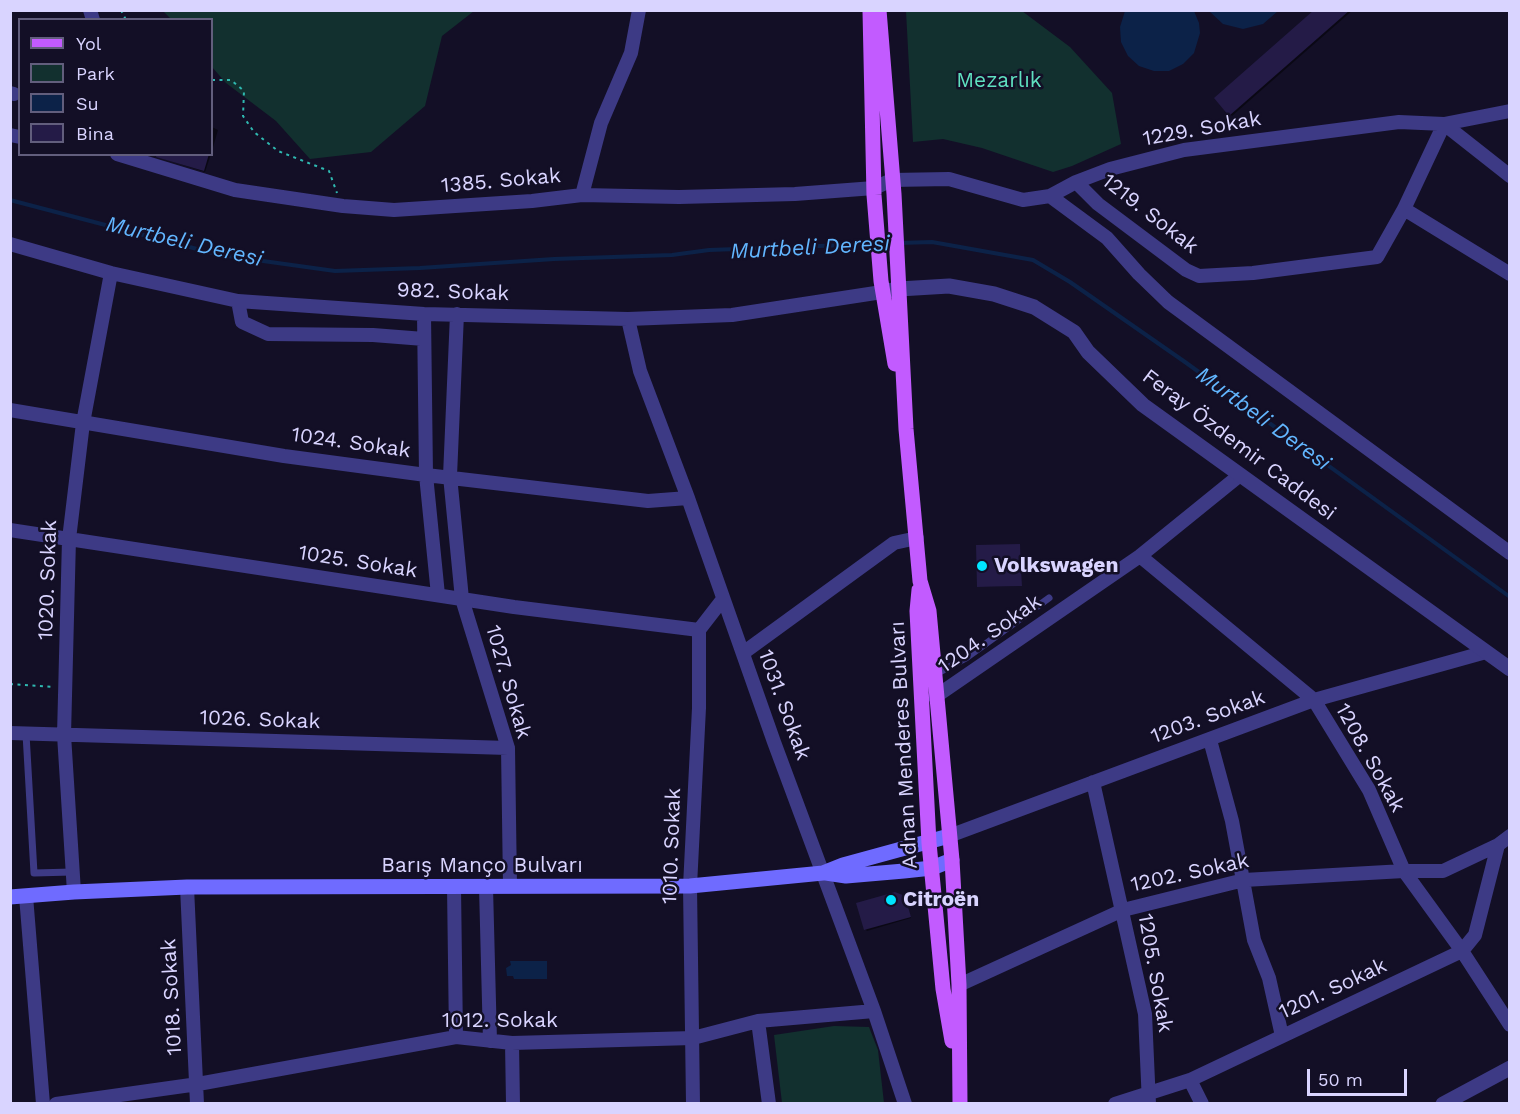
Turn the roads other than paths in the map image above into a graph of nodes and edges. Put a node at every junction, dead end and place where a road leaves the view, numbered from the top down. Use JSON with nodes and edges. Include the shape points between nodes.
{"nodes":[{"id":1,"x":639,"y":10,"type":"edge"},
{"id":2,"x":870,"y":10,"type":"edge"},
{"id":3,"x":879,"y":10,"type":"edge"},
{"id":4,"x":1509,"y":111,"type":"edge"},
{"id":5,"x":1444,"y":124,"type":"junction"},
{"id":6,"x":124,"y":156,"type":"edge"},
{"id":7,"x":1509,"y":176,"type":"edge"},
{"id":8,"x":1076,"y":182,"type":"junction"},
{"id":9,"x":893,"y":187,"type":"junction"},
{"id":10,"x":874,"y":192,"type":"junction"},
{"id":11,"x":582,"y":195,"type":"junction"},
{"id":12,"x":1050,"y":196,"type":"junction"},
{"id":13,"x":1404,"y":209,"type":"junction"},
{"id":14,"x":10,"y":244,"type":"edge"},
{"id":15,"x":111,"y":273,"type":"junction"},
{"id":16,"x":1509,"y":274,"type":"edge"},
{"id":17,"x":899,"y":282,"type":"junction"},
{"id":18,"x":881,"y":287,"type":"junction"},
{"id":19,"x":238,"y":301,"type":"junction"},
{"id":20,"x":424,"y":314,"type":"junction"},
{"id":21,"x":457,"y":314,"type":"junction"},
{"id":22,"x":628,"y":319,"type":"junction"},
{"id":23,"x":424,"y":339,"type":"junction"},
{"id":24,"x":10,"y":410,"type":"edge"},
{"id":25,"x":82,"y":423,"type":"junction"},
{"id":26,"x":906,"y":429,"type":"junction"},
{"id":27,"x":426,"y":475,"type":"junction"},
{"id":28,"x":1240,"y":475,"type":"junction"},
{"id":29,"x":450,"y":476,"type":"junction"},
{"id":30,"x":688,"y":498,"type":"junction"},
{"id":31,"x":10,"y":530,"type":"edge"},
{"id":32,"x":69,"y":538,"type":"junction"},
{"id":33,"x":917,"y":538,"type":"junction"},
{"id":34,"x":1509,"y":553,"type":"edge"},
{"id":35,"x":1140,"y":556,"type":"junction"},
{"id":36,"x":920,"y":581,"type":"junction"},
{"id":37,"x":438,"y":595,"type":"junction"},
{"id":38,"x":1049,"y":598,"type":"dead end"},
{"id":39,"x":462,"y":599,"type":"junction"},
{"id":40,"x":723,"y":599,"type":"junction"},
{"id":41,"x":699,"y":630,"type":"junction"},
{"id":42,"x":1486,"y":652,"type":"junction"},
{"id":43,"x":742,"y":653,"type":"junction"},
{"id":44,"x":1509,"y":669,"type":"edge"},
{"id":45,"x":934,"y":675,"type":"junction"},
{"id":46,"x":935,"y":698,"type":"junction"},
{"id":47,"x":1314,"y":700,"type":"junction"},
{"id":48,"x":10,"y":733,"type":"edge"},
{"id":49,"x":26,"y":734,"type":"junction"},
{"id":50,"x":64,"y":735,"type":"junction"},
{"id":51,"x":1210,"y":740,"type":"junction"},
{"id":52,"x":507,"y":748,"type":"junction"},
{"id":53,"x":1093,"y":782,"type":"junction"},
{"id":54,"x":949,"y":836,"type":"junction"},
{"id":55,"x":1509,"y":836,"type":"edge"},
{"id":56,"x":930,"y":843,"type":"junction"},
{"id":57,"x":1498,"y":845,"type":"junction"},
{"id":58,"x":952,"y":860,"type":"junction"},
{"id":59,"x":932,"y":868,"type":"junction"},
{"id":60,"x":1404,"y":871,"type":"junction"},
{"id":61,"x":73,"y":872,"type":"junction"},
{"id":62,"x":823,"y":873,"type":"junction"},
{"id":63,"x":1244,"y":880,"type":"junction"},
{"id":64,"x":510,"y":886,"type":"junction"},
{"id":65,"x":690,"y":886,"type":"junction"},
{"id":66,"x":187,"y":887,"type":"junction"},
{"id":67,"x":454,"y":887,"type":"junction"},
{"id":68,"x":486,"y":887,"type":"junction"},
{"id":69,"x":75,"y":892,"type":"junction"},
{"id":70,"x":18,"y":896,"type":"edge"},
{"id":71,"x":1123,"y":910,"type":"junction"},
{"id":72,"x":1462,"y":951,"type":"junction"},
{"id":73,"x":959,"y":985,"type":"junction"},
{"id":74,"x":874,"y":1011,"type":"junction"},
{"id":75,"x":758,"y":1021,"type":"junction"},
{"id":76,"x":1509,"y":1025,"type":"edge"},
{"id":77,"x":1282,"y":1036,"type":"junction"},
{"id":78,"x":456,"y":1038,"type":"junction"},
{"id":79,"x":693,"y":1038,"type":"junction"},
{"id":80,"x":490,"y":1041,"type":"junction"},
{"id":81,"x":512,"y":1043,"type":"junction"},
{"id":82,"x":1509,"y":1068,"type":"edge"},
{"id":83,"x":1190,"y":1080,"type":"junction"},
{"id":84,"x":198,"y":1084,"type":"junction"},
{"id":85,"x":959,"y":1085,"type":"junction"},
{"id":86,"x":1149,"y":1098,"type":"edge"},
{"id":87,"x":43,"y":1104,"type":"edge"},
{"id":88,"x":56,"y":1104,"type":"edge"},
{"id":89,"x":197,"y":1104,"type":"edge"},
{"id":90,"x":513,"y":1104,"type":"edge"},
{"id":91,"x":693,"y":1104,"type":"edge"},
{"id":92,"x":769,"y":1104,"type":"edge"},
{"id":93,"x":905,"y":1104,"type":"edge"},
{"id":94,"x":960,"y":1104,"type":"edge"},
{"id":95,"x":1115,"y":1104,"type":"edge"},
{"id":96,"x":1202,"y":1104,"type":"edge"},
{"id":97,"x":1443,"y":1104,"type":"edge"}],
"edges":[{"from":1,"to":11,"type":"street","via":[[632,53],[601,123]]},
{"from":2,"to":10,"type":"main road","name":"Adnan Menderes Bulvarı"},
{"from":3,"to":9,"type":"main road","name":"Adnan Menderes Bulvarı"},
{"from":4,"to":5,"type":"street","name":"1229. Sokak"},
{"from":5,"to":7,"type":"street"},
{"from":5,"to":8,"type":"street","name":"1229. Sokak","via":[[1399,122],[1184,150]]},
{"from":5,"to":13,"type":"street"},
{"from":6,"to":11,"type":"street","name":"1385. Sokak","via":[[235,190],[342,206],[394,210]]},
{"from":8,"to":12,"type":"street","name":"1229. Sokak"},
{"from":8,"to":13,"type":"street","name":"1219. Sokak","via":[[1098,204],[1199,276],[1377,257]]},
{"from":9,"to":10,"type":"street","name":"1385. Sokak"},
{"from":9,"to":12,"type":"street","name":"1229. Sokak","via":[[950,179],[1023,200]]},
{"from":9,"to":17,"type":"main road","name":"Adnan Menderes Bulvarı"},
{"from":10,"to":11,"type":"street","name":"1385. Sokak"},
{"from":10,"to":18,"type":"main road","name":"Adnan Menderes Bulvarı"},
{"from":12,"to":34,"type":"street","via":[[1107,238],[1168,302]]},
{"from":13,"to":16,"type":"street"},
{"from":14,"to":15,"type":"street","name":"982. Sokak"},
{"from":15,"to":19,"type":"street","name":"982. Sokak"},
{"from":15,"to":25,"type":"street","name":"1020. Sokak"},
{"from":17,"to":18,"type":"street","name":"982. Sokak"},
{"from":17,"to":26,"type":"main road","name":"Adnan Menderes Bulvarı"},
{"from":17,"to":28,"type":"street","name":"Feray Özdemir Caddesi","via":[[994,294],[1034,307],[1074,332],[1088,352],[1143,405]]},
{"from":18,"to":22,"type":"street","name":"982. Sokak","via":[[732,315]]},
{"from":18,"to":26,"type":"main road","name":"Adnan Menderes Bulvarı"},
{"from":19,"to":20,"type":"street","name":"982. Sokak"},
{"from":19,"to":23,"type":"street","via":[[242,322],[268,333]]},
{"from":20,"to":21,"type":"street","name":"982. Sokak"},
{"from":20,"to":23,"type":"street"},
{"from":21,"to":22,"type":"street","name":"982. Sokak"},
{"from":21,"to":29,"type":"street","name":"1027. Sokak"},
{"from":22,"to":30,"type":"street","name":"1031. Sokak","via":[[640,371]]},
{"from":23,"to":27,"type":"street"},
{"from":24,"to":25,"type":"street","name":"1024. Sokak"},
{"from":25,"to":27,"type":"street","name":"1024. Sokak"},
{"from":25,"to":32,"type":"street","name":"1020. Sokak"},
{"from":26,"to":33,"type":"main road","name":"Adnan Menderes Bulvarı"},
{"from":27,"to":29,"type":"street","name":"1024. Sokak"},
{"from":27,"to":37,"type":"street"},
{"from":28,"to":35,"type":"street","name":"1204. Sokak"},
{"from":28,"to":42,"type":"street","name":"Feray Özdemir Caddesi"},
{"from":29,"to":30,"type":"street","name":"1024. Sokak","via":[[648,501]]},
{"from":29,"to":39,"type":"street","name":"1027. Sokak"},
{"from":30,"to":40,"type":"street","name":"1031. Sokak"},
{"from":31,"to":32,"type":"street","name":"1025. Sokak"},
{"from":32,"to":37,"type":"street","name":"1025. Sokak"},
{"from":32,"to":50,"type":"street","name":"1020. Sokak"},
{"from":33,"to":36,"type":"main road","name":"Adnan Menderes Bulvarı"},
{"from":33,"to":43,"type":"street","via":[[894,543]]},
{"from":35,"to":46,"type":"street","name":"1204. Sokak"},
{"from":35,"to":47,"type":"street","name":"1208. Sokak"},
{"from":36,"to":45,"type":"main road","name":"Adnan Menderes Bulvarı","via":[[929,611]]},
{"from":36,"to":56,"type":"main road","name":"Adnan Menderes Bulvarı","via":[[917,611]]},
{"from":37,"to":39,"type":"street","name":"1025. Sokak"},
{"from":38,"to":45,"type":"lane","via":[[966,658]]},
{"from":39,"to":41,"type":"street","name":"1025. Sokak"},
{"from":39,"to":52,"type":"street","name":"1027. Sokak"},
{"from":40,"to":41,"type":"street"},
{"from":40,"to":43,"type":"street","name":"1031. Sokak"},
{"from":41,"to":65,"type":"street","name":"1010. Sokak"},
{"from":42,"to":44,"type":"street","name":"Feray Özdemir Caddesi"},
{"from":42,"to":47,"type":"street","name":"1203. Sokak"},
{"from":43,"to":62,"type":"street","name":"1031. Sokak"},
{"from":45,"to":46,"type":"main road","name":"Adnan Menderes Bulvarı"},
{"from":46,"to":54,"type":"main road","name":"Adnan Menderes Bulvarı"},
{"from":47,"to":51,"type":"street","name":"1203. Sokak"},
{"from":47,"to":60,"type":"street","name":"1208. Sokak","via":[[1369,790]]},
{"from":48,"to":49,"type":"street","name":"1026. Sokak"},
{"from":49,"to":50,"type":"street","name":"1026. Sokak"},
{"from":49,"to":61,"type":"lane","via":[[34,873]]},
{"from":50,"to":52,"type":"street","name":"1026. Sokak"},
{"from":50,"to":61,"type":"street","name":"1020. Sokak"},
{"from":51,"to":53,"type":"street","name":"1203. Sokak"},
{"from":51,"to":63,"type":"street"},
{"from":52,"to":64,"type":"street","name":"1027. Sokak"},
{"from":53,"to":54,"type":"street","name":"1203. Sokak"},
{"from":53,"to":71,"type":"street","name":"1205. Sokak"},
{"from":54,"to":56,"type":"main road","name":"Barış Manço Bulvarı"},
{"from":54,"to":58,"type":"main road","name":"Adnan Menderes Bulvarı"},
{"from":55,"to":57,"type":"street","name":"1202. Sokak"},
{"from":56,"to":59,"type":"main road","name":"Adnan Menderes Bulvarı"},
{"from":56,"to":62,"type":"main road","name":"Barış Manço Bulvarı"},
{"from":57,"to":60,"type":"street","name":"1202. Sokak","via":[[1443,872]]},
{"from":57,"to":72,"type":"street","via":[[1475,935]]},
{"from":58,"to":59,"type":"main road"},
{"from":58,"to":73,"type":"main road","name":"Adnan Menderes Bulvarı"},
{"from":59,"to":62,"type":"main road","via":[[846,876]]},
{"from":59,"to":85,"type":"main road","name":"Adnan Menderes Bulvarı","via":[[943,989]]},
{"from":60,"to":63,"type":"street","name":"1202. Sokak"},
{"from":60,"to":72,"type":"street","name":"1208. Sokak"},
{"from":61,"to":69,"type":"street","name":"1020. Sokak"},
{"from":62,"to":65,"type":"main road","name":"Barış Manço Bulvarı"},
{"from":62,"to":74,"type":"street","name":"1031. Sokak"},
{"from":63,"to":71,"type":"street","name":"1202. Sokak"},
{"from":63,"to":77,"type":"street","via":[[1254,940],[1269,978]]},
{"from":64,"to":65,"type":"main road","name":"Barış Manço Bulvarı"},
{"from":64,"to":68,"type":"main road","name":"Barış Manço Bulvarı"},
{"from":65,"to":79,"type":"street","name":"1010. Sokak"},
{"from":66,"to":67,"type":"main road","name":"Barış Manço Bulvarı"},
{"from":66,"to":69,"type":"main road","name":"Barış Manço Bulvarı"},
{"from":66,"to":84,"type":"street","name":"1018. Sokak"},
{"from":67,"to":68,"type":"main road","name":"Barış Manço Bulvarı"},
{"from":67,"to":78,"type":"street"},
{"from":68,"to":80,"type":"street"},
{"from":69,"to":70,"type":"main road","name":"Barış Manço Bulvarı"},
{"from":70,"to":87,"type":"street"},
{"from":71,"to":73,"type":"street","name":"1202. Sokak"},
{"from":71,"to":86,"type":"street","name":"1205. Sokak","via":[[1145,1014]]},
{"from":72,"to":76,"type":"street","name":"1208. Sokak"},
{"from":72,"to":77,"type":"street","name":"1201. Sokak"},
{"from":73,"to":85,"type":"main road","name":"Adnan Menderes Bulvarı"},
{"from":74,"to":75,"type":"street","name":"1012. Sokak"},
{"from":74,"to":93,"type":"street","name":"1031. Sokak"},
{"from":75,"to":79,"type":"street","name":"1012. Sokak"},
{"from":75,"to":92,"type":"street"},
{"from":77,"to":83,"type":"street","name":"1201. Sokak"},
{"from":78,"to":80,"type":"street","name":"1012. Sokak"},
{"from":78,"to":84,"type":"street","name":"1012. Sokak"},
{"from":79,"to":81,"type":"street","name":"1012. Sokak"},
{"from":79,"to":91,"type":"street","name":"1010. Sokak"},
{"from":80,"to":81,"type":"street","name":"1012. Sokak"},
{"from":81,"to":90,"type":"street"},
{"from":82,"to":97,"type":"street"},
{"from":83,"to":86,"type":"street","name":"1201. Sokak"},
{"from":83,"to":96,"type":"street"},
{"from":84,"to":88,"type":"street","name":"1012. Sokak"},
{"from":84,"to":89,"type":"street","name":"1018. Sokak"},
{"from":85,"to":94,"type":"main road","name":"Adnan Menderes Bulvarı"},
{"from":86,"to":95,"type":"street","name":"1201. Sokak"}]}
